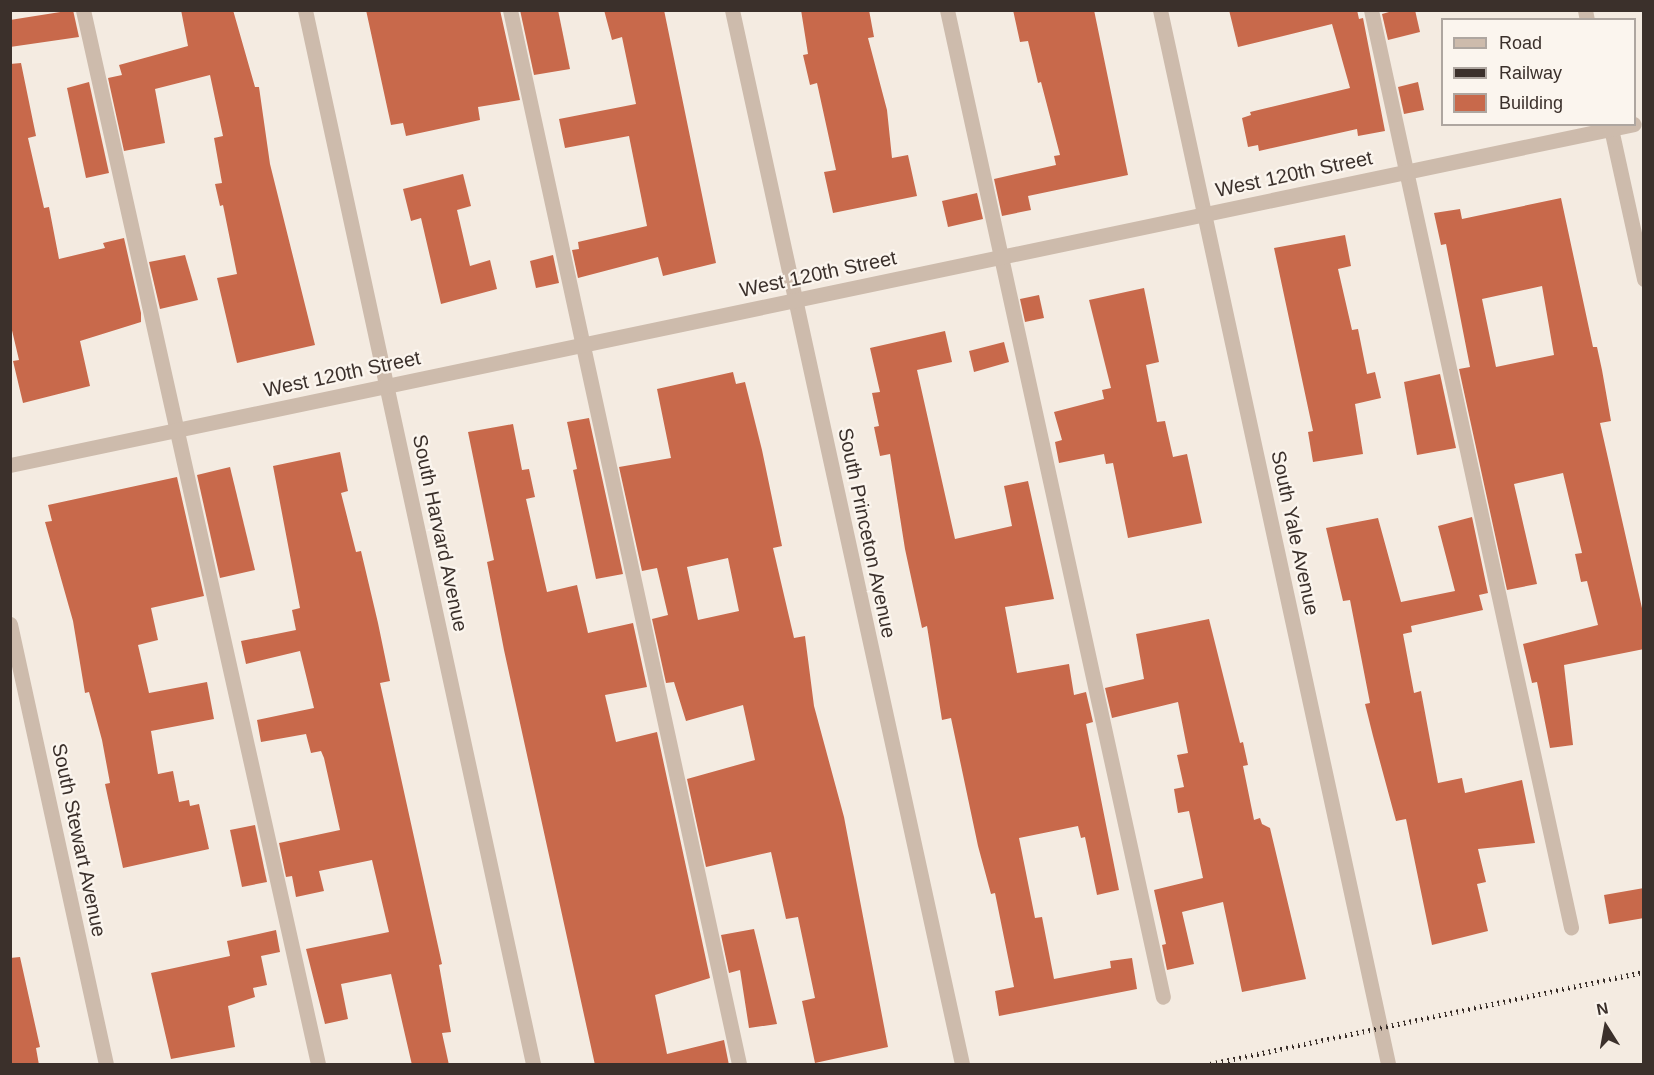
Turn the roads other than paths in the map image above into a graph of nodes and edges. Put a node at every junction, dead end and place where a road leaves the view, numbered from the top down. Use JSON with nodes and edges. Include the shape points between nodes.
{"nodes":[{"id":1,"x":83,"y":10,"type":"edge"},
{"id":2,"x":305,"y":10,"type":"edge"},
{"id":3,"x":510,"y":10,"type":"edge"},
{"id":4,"x":732,"y":10,"type":"edge"},
{"id":5,"x":947,"y":10,"type":"edge"},
{"id":6,"x":1160,"y":10,"type":"edge"},
{"id":7,"x":1371,"y":10,"type":"edge"},
{"id":8,"x":1610,"y":127,"type":"edge"},
{"id":9,"x":1405,"y":173,"type":"junction"},
{"id":10,"x":1204,"y":214,"type":"junction"},
{"id":11,"x":1001,"y":257,"type":"junction"},
{"id":12,"x":1644,"y":279,"type":"edge"},
{"id":13,"x":795,"y":300,"type":"junction"},
{"id":14,"x":582,"y":345,"type":"junction"},
{"id":15,"x":386,"y":386,"type":"junction"},
{"id":16,"x":177,"y":430,"type":"junction"},
{"id":17,"x":10,"y":465,"type":"edge"},
{"id":18,"x":10,"y":624,"type":"edge"},
{"id":19,"x":1571,"y":927,"type":"dead end"},
{"id":20,"x":1163,"y":998,"type":"dead end"},
{"id":21,"x":106,"y":1065,"type":"edge"},
{"id":22,"x":318,"y":1065,"type":"edge"},
{"id":23,"x":533,"y":1065,"type":"edge"},
{"id":24,"x":739,"y":1065,"type":"edge"},
{"id":25,"x":962,"y":1065,"type":"edge"},
{"id":26,"x":1388,"y":1065,"type":"edge"}],
"edges":[{"from":1,"to":16,"type":"street"},
{"from":2,"to":15,"type":"street","name":"South Harvard Avenue"},
{"from":3,"to":14,"type":"street"},
{"from":4,"to":13,"type":"street","name":"South Princeton Avenue"},
{"from":5,"to":11,"type":"street"},
{"from":6,"to":10,"type":"street","name":"South Yale Avenue"},
{"from":7,"to":9,"type":"street"},
{"from":8,"to":9,"type":"street","name":"West 120th Street"},
{"from":8,"to":12,"type":"street"},
{"from":9,"to":10,"type":"street","name":"West 120th Street"},
{"from":9,"to":19,"type":"street"},
{"from":10,"to":11,"type":"street","name":"West 120th Street"},
{"from":10,"to":26,"type":"street","name":"South Yale Avenue"},
{"from":11,"to":13,"type":"street","name":"West 120th Street"},
{"from":11,"to":20,"type":"street"},
{"from":13,"to":14,"type":"street","name":"West 120th Street"},
{"from":13,"to":25,"type":"street","name":"South Princeton Avenue"},
{"from":14,"to":15,"type":"street","name":"West 120th Street"},
{"from":14,"to":24,"type":"street"},
{"from":15,"to":16,"type":"street","name":"West 120th Street"},
{"from":15,"to":23,"type":"street","name":"South Harvard Avenue"},
{"from":16,"to":17,"type":"street","name":"West 120th Street"},
{"from":16,"to":22,"type":"street"},
{"from":18,"to":21,"type":"street","name":"South Stewart Avenue"}]}
